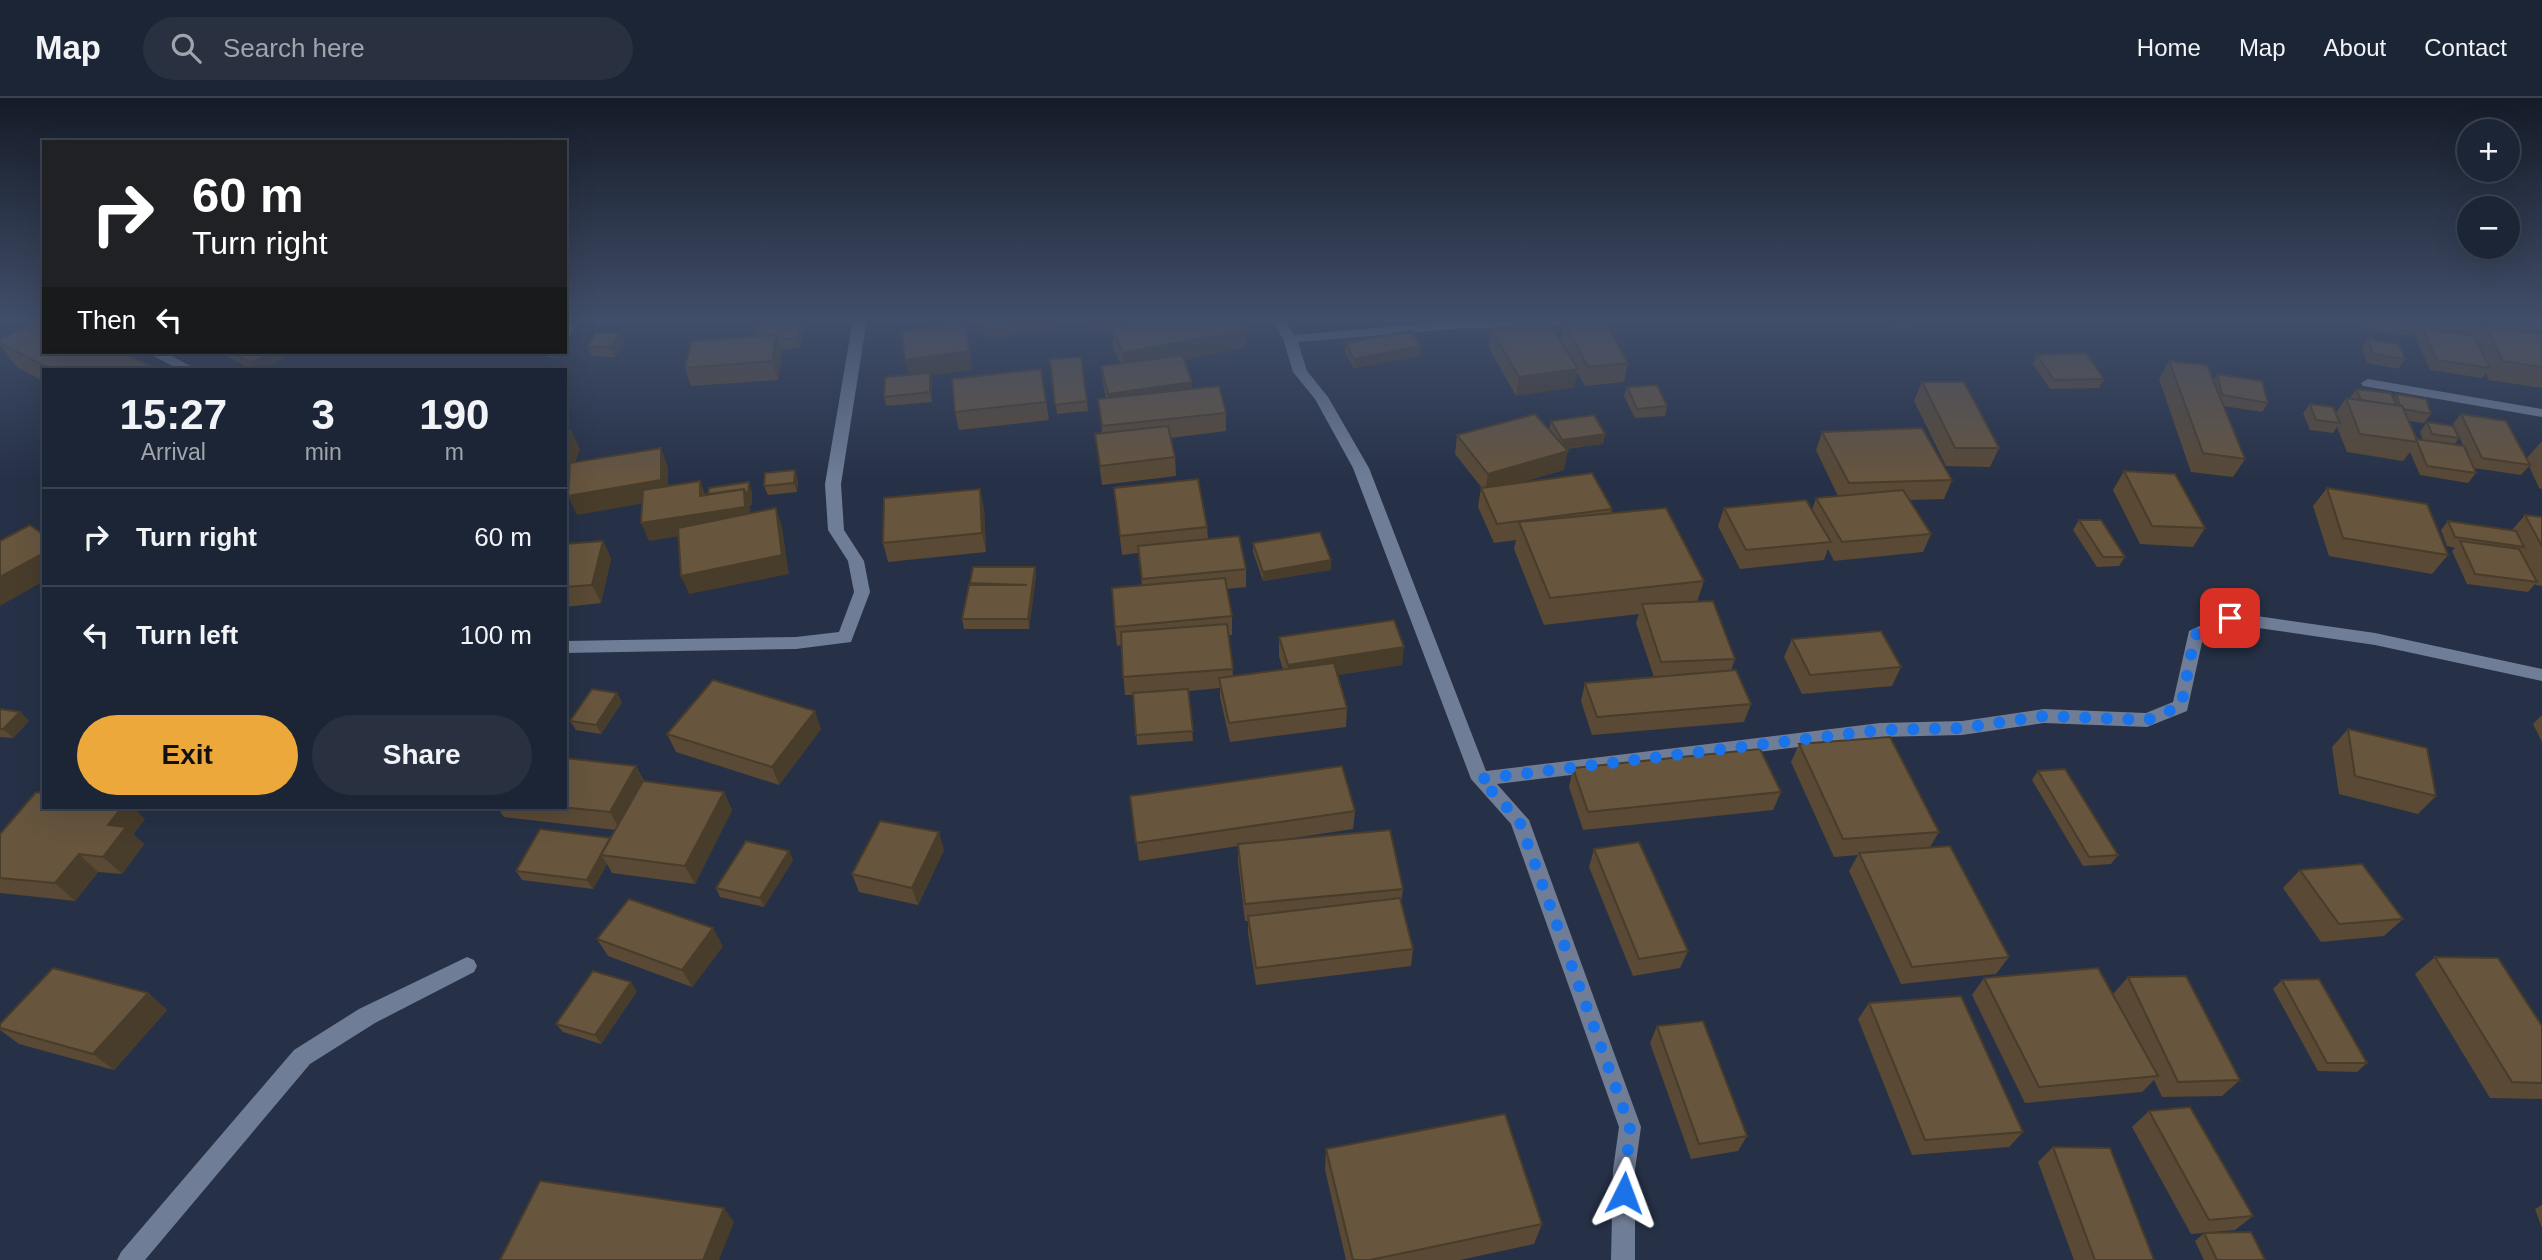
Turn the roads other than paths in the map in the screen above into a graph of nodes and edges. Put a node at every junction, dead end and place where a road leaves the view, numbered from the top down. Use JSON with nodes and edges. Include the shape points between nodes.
{"nodes":[{"id":1,"x":851,"y":373,"type":"edge"},
{"id":2,"x":1301,"y":373,"type":"edge"},
{"id":3,"x":2368,"y":383,"type":"dead end"},
{"id":4,"x":2542,"y":413,"type":"edge"},
{"id":5,"x":567,"y":647,"type":"edge"},
{"id":6,"x":2542,"y":675,"type":"edge"},
{"id":7,"x":1480,"y":779,"type":"junction"},
{"id":8,"x":467,"y":966,"type":"dead end"},
{"id":9,"x":129,"y":1260,"type":"edge"},
{"id":10,"x":1623,"y":1260,"type":"edge"}],
"edges":[{"from":1,"to":5,"type":"street","via":[[833,484],[836,530],[856,561],[862,592],[845,638]]},
{"from":2,"to":7,"type":"street","via":[[1321,397],[1361,468]]},
{"from":3,"to":4,"type":"street"},
{"from":6,"to":7,"type":"street","via":[[2375,639],[2230,618],[2195,635],[2181,706],[2147,720],[2044,716],[1962,728],[1880,730]]},
{"from":7,"to":10,"type":"street","via":[[1519,820],[1630,1127],[1624,1170]]},
{"from":8,"to":9,"type":"street","via":[[367,1016],[302,1057]]}]}
